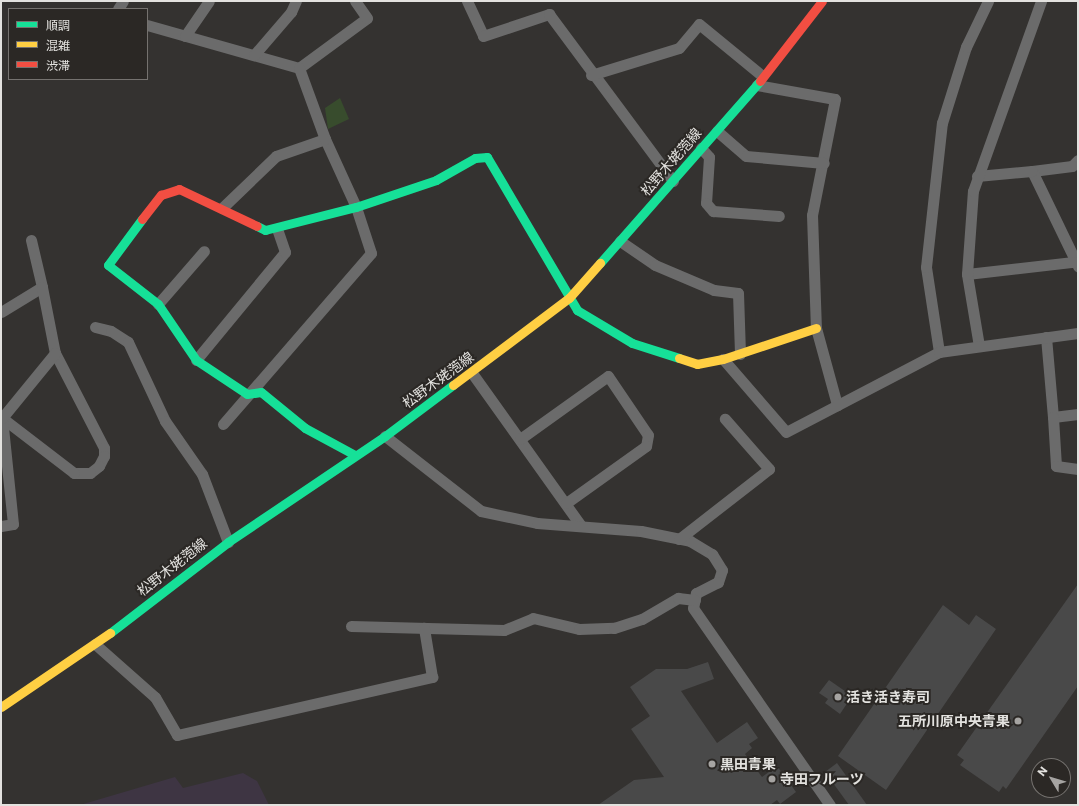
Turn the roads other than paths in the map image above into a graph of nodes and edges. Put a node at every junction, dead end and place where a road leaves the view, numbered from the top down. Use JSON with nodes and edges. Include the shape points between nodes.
{"nodes":[{"id":1,"x":209,"y":1,"type":"edge"},
{"id":2,"x":296,"y":1,"type":"edge"},
{"id":3,"x":355,"y":1,"type":"edge"},
{"id":4,"x":468,"y":1,"type":"edge"},
{"id":5,"x":822,"y":1,"type":"edge"},
{"id":6,"x":988,"y":1,"type":"edge"},
{"id":7,"x":1041,"y":1,"type":"edge"},
{"id":8,"x":148,"y":25,"type":"edge"},
{"id":9,"x":185,"y":36,"type":"junction"},
{"id":10,"x":254,"y":55,"type":"junction"},
{"id":11,"x":299,"y":68,"type":"junction"},
{"id":12,"x":591,"y":75,"type":"junction"},
{"id":13,"x":759,"y":80,"type":"junction"},
{"id":14,"x":717,"y":131,"type":"junction"},
{"id":15,"x":326,"y":139,"type":"junction"},
{"id":16,"x":701,"y":148,"type":"junction"},
{"id":17,"x":1078,"y":160,"type":"edge"},
{"id":18,"x":824,"y":163,"type":"junction"},
{"id":19,"x":1032,"y":171,"type":"junction"},
{"id":20,"x":977,"y":176,"type":"junction"},
{"id":21,"x":673,"y":181,"type":"junction"},
{"id":22,"x":356,"y":207,"type":"junction"},
{"id":23,"x":222,"y":208,"type":"junction"},
{"id":24,"x":779,"y":216,"type":"dead end"},
{"id":25,"x":276,"y":229,"type":"junction"},
{"id":26,"x":31,"y":240,"type":"dead end"},
{"id":27,"x":620,"y":241,"type":"junction"},
{"id":28,"x":204,"y":251,"type":"dead end"},
{"id":29,"x":1076,"y":264,"type":"edge"},
{"id":30,"x":967,"y":274,"type":"junction"},
{"id":31,"x":42,"y":287,"type":"junction"},
{"id":32,"x":570,"y":298,"type":"junction"},
{"id":33,"x":158,"y":304,"type":"junction"},
{"id":34,"x":1,"y":312,"type":"edge"},
{"id":35,"x":95,"y":327,"type":"dead end"},
{"id":36,"x":816,"y":328,"type":"junction"},
{"id":37,"x":1078,"y":333,"type":"edge"},
{"id":38,"x":1046,"y":337,"type":"junction"},
{"id":39,"x":979,"y":346,"type":"junction"},
{"id":40,"x":939,"y":352,"type":"junction"},
{"id":41,"x":55,"y":353,"type":"junction"},
{"id":42,"x":740,"y":354,"type":"junction"},
{"id":43,"x":196,"y":360,"type":"junction"},
{"id":44,"x":723,"y":360,"type":"junction"},
{"id":45,"x":472,"y":373,"type":"junction"},
{"id":46,"x":247,"y":394,"type":"junction"},
{"id":47,"x":837,"y":405,"type":"junction"},
{"id":48,"x":1078,"y":414,"type":"edge"},
{"id":49,"x":1053,"y":417,"type":"junction"},
{"id":50,"x":2,"y":418,"type":"edge"},
{"id":51,"x":725,"y":419,"type":"dead end"},
{"id":52,"x":223,"y":424,"type":"dead end"},
{"id":53,"x":385,"y":436,"type":"junction"},
{"id":54,"x":520,"y":439,"type":"junction"},
{"id":55,"x":355,"y":455,"type":"junction"},
{"id":56,"x":1078,"y":469,"type":"edge"},
{"id":57,"x":566,"y":503,"type":"junction"},
{"id":58,"x":1,"y":526,"type":"edge"},
{"id":59,"x":581,"y":526,"type":"junction"},
{"id":60,"x":679,"y":539,"type":"junction"},
{"id":61,"x":228,"y":542,"type":"junction"},
{"id":62,"x":695,"y":600,"type":"junction"},
{"id":63,"x":351,"y":626,"type":"dead end"},
{"id":64,"x":424,"y":628,"type":"junction"},
{"id":65,"x":94,"y":644,"type":"junction"},
{"id":66,"x":1,"y":707,"type":"edge"},
{"id":67,"x":830,"y":805,"type":"edge"}],
"edges":[{"from":1,"to":9,"type":"street"},
{"from":2,"to":10,"type":"street","via":[[291,12]]},
{"from":3,"to":11,"type":"street","via":[[367,18]]},
{"from":4,"to":12,"type":"street","via":[[483,36],[549,14]]},
{"from":5,"to":13,"type":"street","name":"松野木姥萢線"},
{"from":6,"to":40,"type":"street","via":[[966,47],[940,130],[926,267]]},
{"from":7,"to":20,"type":"street"},
{"from":8,"to":9,"type":"street"},
{"from":9,"to":10,"type":"street"},
{"from":10,"to":11,"type":"street"},
{"from":11,"to":15,"type":"street"},
{"from":12,"to":13,"type":"street","via":[[679,48],[699,24]]},
{"from":12,"to":21,"type":"street"},
{"from":13,"to":14,"type":"street","name":"松野木姥萢線"},
{"from":13,"to":18,"type":"street","via":[[835,99]]},
{"from":14,"to":16,"type":"street","name":"松野木姥萢線"},
{"from":14,"to":18,"type":"street","via":[[746,156]]},
{"from":15,"to":22,"type":"street"},
{"from":15,"to":23,"type":"street","via":[[276,156]]},
{"from":16,"to":21,"type":"street","name":"松野木姥萢線"},
{"from":16,"to":24,"type":"street","via":[[709,157],[706,203],[713,210]]},
{"from":17,"to":19,"type":"street","via":[[1072,166]]},
{"from":18,"to":36,"type":"street","via":[[812,215]]},
{"from":19,"to":20,"type":"street"},
{"from":19,"to":29,"type":"street"},
{"from":20,"to":30,"type":"street"},
{"from":21,"to":27,"type":"street","name":"松野木姥萢線"},
{"from":22,"to":25,"type":"street"},
{"from":22,"to":32,"type":"street","via":[[436,180],[475,158],[487,157],[493,162]]},
{"from":22,"to":46,"type":"street","via":[[371,253]]},
{"from":23,"to":25,"type":"street","via":[[254,227]]},
{"from":23,"to":33,"type":"street","via":[[179,189],[161,196],[108,265]]},
{"from":25,"to":43,"type":"street","via":[[285,252]]},
{"from":26,"to":31,"type":"street"},
{"from":27,"to":32,"type":"street","name":"松野木姥萢線"},
{"from":27,"to":42,"type":"street","via":[[655,265],[714,290],[738,293]]},
{"from":28,"to":33,"type":"street"},
{"from":29,"to":30,"type":"street"},
{"from":30,"to":39,"type":"street"},
{"from":31,"to":34,"type":"street"},
{"from":31,"to":41,"type":"street"},
{"from":32,"to":44,"type":"street","via":[[577,310],[632,343],[668,357],[697,364]]},
{"from":32,"to":45,"type":"street","name":"松野木姥萢線"},
{"from":33,"to":43,"type":"street"},
{"from":35,"to":61,"type":"street","via":[[111,331],[128,342],[165,421],[202,474]]},
{"from":36,"to":42,"type":"street"},
{"from":36,"to":47,"type":"street"},
{"from":37,"to":38,"type":"street"},
{"from":38,"to":39,"type":"street"},
{"from":38,"to":49,"type":"street"},
{"from":39,"to":40,"type":"street"},
{"from":40,"to":47,"type":"street"},
{"from":41,"to":50,"type":"street"},
{"from":41,"to":50,"type":"street","via":[[104,448],[99,466],[83,476],[74,473]]},
{"from":42,"to":44,"type":"street"},
{"from":43,"to":46,"type":"street"},
{"from":44,"to":47,"type":"street","via":[[786,432]]},
{"from":45,"to":53,"type":"street","name":"松野木姥萢線"},
{"from":45,"to":54,"type":"street"},
{"from":46,"to":52,"type":"street"},
{"from":46,"to":55,"type":"street","via":[[261,392],[304,428]]},
{"from":48,"to":49,"type":"street"},
{"from":49,"to":56,"type":"street","via":[[1056,466]]},
{"from":50,"to":58,"type":"street","via":[[13,524]]},
{"from":51,"to":60,"type":"street","via":[[769,469]]},
{"from":53,"to":55,"type":"street","name":"松野木姥萢線"},
{"from":53,"to":59,"type":"street","via":[[481,511],[501,518]]},
{"from":54,"to":57,"type":"street"},
{"from":54,"to":57,"type":"street","via":[[608,376],[648,434],[646,446]]},
{"from":55,"to":61,"type":"street","name":"松野木姥萢線"},
{"from":57,"to":59,"type":"street"},
{"from":59,"to":60,"type":"street","via":[[641,531]]},
{"from":60,"to":62,"type":"street","via":[[712,554],[722,570],[718,582],[696,593]]},
{"from":61,"to":65,"type":"street","name":"松野木姥萢線"},
{"from":62,"to":64,"type":"street","via":[[678,598],[642,619],[614,628],[579,629],[533,618],[504,630]]},
{"from":62,"to":67,"type":"street","via":[[693,608]]},
{"from":63,"to":64,"type":"street"},
{"from":64,"to":65,"type":"street","via":[[432,677],[177,735],[155,697]]},
{"from":65,"to":66,"type":"street","name":"松野木姥萢線"}]}
